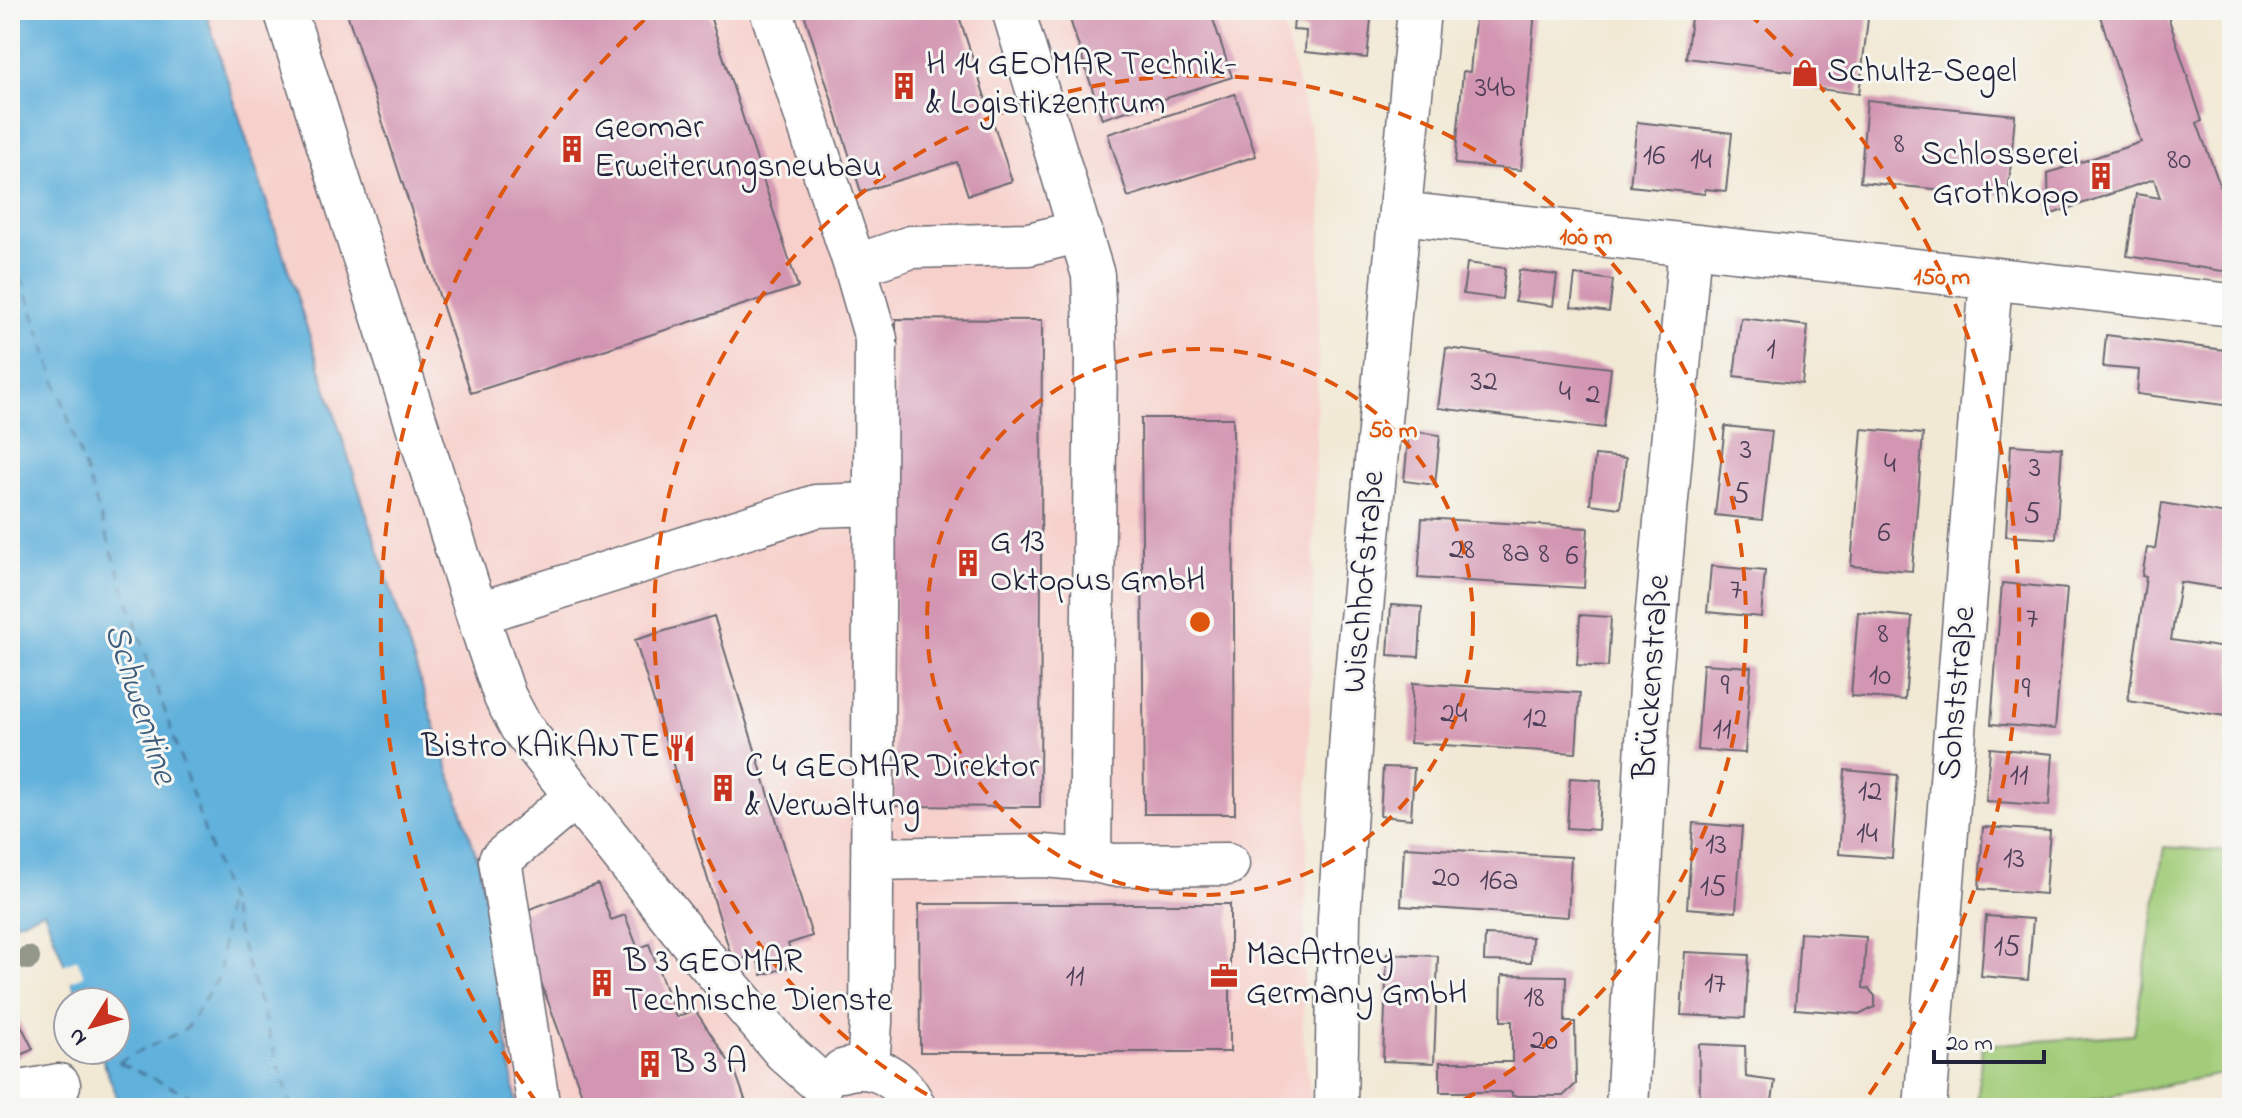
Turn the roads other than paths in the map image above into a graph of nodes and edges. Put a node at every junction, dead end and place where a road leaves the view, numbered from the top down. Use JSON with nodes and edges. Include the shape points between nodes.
{"nodes":[{"id":1,"x":285,"y":10,"type":"edge"},
{"id":2,"x":771,"y":10,"type":"edge"},
{"id":3,"x":1013,"y":10,"type":"edge"},
{"id":4,"x":1419,"y":10,"type":"edge"},
{"id":5,"x":1400,"y":213,"type":"junction"},
{"id":6,"x":1081,"y":231,"type":"junction"},
{"id":7,"x":1690,"y":246,"type":"junction"},
{"id":8,"x":855,"y":266,"type":"junction"},
{"id":9,"x":1991,"y":279,"type":"junction"},
{"id":10,"x":2232,"y":305,"type":"edge"},
{"id":11,"x":875,"y":504,"type":"junction"},
{"id":12,"x":477,"y":614,"type":"junction"},
{"id":13,"x":575,"y":797,"type":"junction"},
{"id":14,"x":872,"y":859,"type":"junction"},
{"id":15,"x":1090,"y":860,"type":"junction"},
{"id":16,"x":1228,"y":864,"type":"dead end"},
{"id":17,"x":868,"y":1068,"type":"junction"},
{"id":18,"x":59,"y":1085,"type":"dead end"},
{"id":19,"x":10,"y":1094,"type":"edge"},
{"id":20,"x":814,"y":1096,"type":"edge"},
{"id":21,"x":539,"y":1108,"type":"edge"},
{"id":22,"x":915,"y":1108,"type":"edge"},
{"id":23,"x":1336,"y":1108,"type":"edge"},
{"id":24,"x":1627,"y":1108,"type":"edge"},
{"id":25,"x":1925,"y":1108,"type":"edge"}],
"edges":[{"from":1,"to":12,"type":"street"},
{"from":2,"to":8,"type":"street"},
{"from":3,"to":6,"type":"street"},
{"from":4,"to":5,"type":"street","name":"Wischhofstraße"},
{"from":5,"to":7,"type":"street"},
{"from":5,"to":23,"type":"street","name":"Wischhofstraße","via":[[1353,704],[1339,918]]},
{"from":6,"to":8,"type":"street","via":[[1029,244],[911,247]]},
{"from":6,"to":15,"type":"street","via":[[1093,275],[1096,359]]},
{"from":7,"to":9,"type":"street"},
{"from":7,"to":24,"type":"street","name":"Brückenstraße","via":[[1650,687]]},
{"from":8,"to":11,"type":"street","via":[[876,339]]},
{"from":9,"to":10,"type":"street"},
{"from":9,"to":25,"type":"street","name":"Sohststraße"},
{"from":11,"to":12,"type":"street","via":[[816,506]]},
{"from":11,"to":14,"type":"street"},
{"from":12,"to":13,"type":"street","via":[[510,709]]},
{"from":13,"to":20,"type":"street","via":[[785,1052]]},
{"from":13,"to":21,"type":"street","via":[[500,860]]},
{"from":14,"to":15,"type":"street"},
{"from":14,"to":17,"type":"street"},
{"from":15,"to":16,"type":"street","via":[[1113,865]]},
{"from":17,"to":20,"type":"street","via":[[834,1074]]},
{"from":17,"to":22,"type":"street","via":[[899,1082]]},
{"from":18,"to":19,"type":"street"}]}
